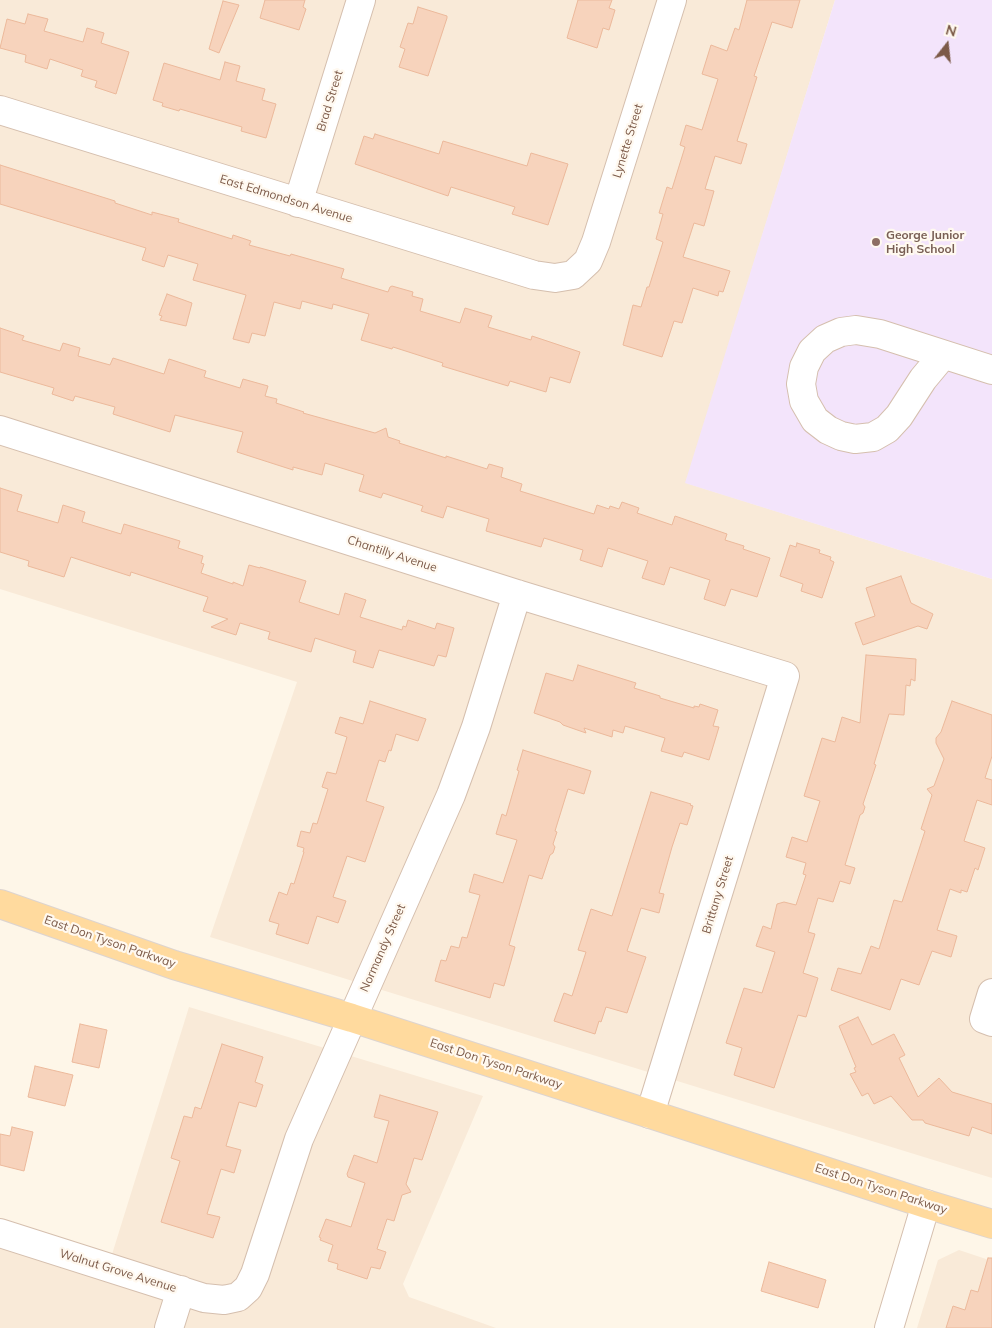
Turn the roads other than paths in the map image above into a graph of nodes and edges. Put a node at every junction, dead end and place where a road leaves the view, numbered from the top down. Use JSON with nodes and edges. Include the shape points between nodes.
{"nodes":[{"id":1,"x":361,"y":0,"type":"edge"},
{"id":2,"x":672,"y":0,"type":"edge"},
{"id":3,"x":0,"y":110,"type":"edge"},
{"id":4,"x":298,"y":203,"type":"junction"},
{"id":5,"x":572,"y":275,"type":"joint"},
{"id":6,"x":943,"y":355,"type":"junction"},
{"id":7,"x":992,"y":370,"type":"edge"},
{"id":8,"x":0,"y":430,"type":"edge"},
{"id":9,"x":517,"y":594,"type":"junction"},
{"id":10,"x":785,"y":676,"type":"joint"},
{"id":11,"x":0,"y":904,"type":"edge"},
{"id":12,"x":992,"y":993,"type":"edge"},
{"id":13,"x":352,"y":1018,"type":"junction"},
{"id":14,"x":988,"y":1020,"type":"edge"},
{"id":15,"x":650,"y":1114,"type":"junction"},
{"id":16,"x":926,"y":1204,"type":"junction"},
{"id":17,"x":992,"y":1224,"type":"edge"},
{"id":18,"x":0,"y":1233,"type":"edge"},
{"id":19,"x":181,"y":1290,"type":"junction"},
{"id":20,"x":238,"y":1297,"type":"joint"},
{"id":21,"x":169,"y":1328,"type":"edge"},
{"id":22,"x":889,"y":1328,"type":"edge"}],
"edges":[{"from":1,"to":4,"type":"street","name":"Brad Street"},
{"from":2,"to":5,"type":"street","name":"Lynette Street","via":[[596,242],[588,261]]},
{"from":3,"to":4,"type":"street","name":"East Edmondson Avenue"},
{"from":4,"to":5,"type":"street","name":"East Edmondson Avenue","via":[[534,275],[555,278]]},
{"from":6,"to":6,"type":"street","via":[[880,334],[856,330],[841,332],[825,339],[812,351],[804,367],[801,384],[804,401],[815,420],[828,430],[856,439],[873,437],[887,429],[899,416],[923,378]]},
{"from":6,"to":7,"type":"street"},
{"from":8,"to":9,"type":"street","name":"Chantilly Avenue"},
{"from":9,"to":10,"type":"street","name":"Chantilly Avenue"},
{"from":9,"to":13,"type":"street","name":"Normandy Street","via":[[476,727],[451,795]]},
{"from":10,"to":15,"type":"street","name":"Brittany Street"},
{"from":11,"to":13,"type":"main road","name":"East Don Tyson Parkway","via":[[174,965]]},
{"from":12,"to":14,"type":"street"},
{"from":13,"to":15,"type":"main road","name":"East Don Tyson Parkway"},
{"from":13,"to":20,"type":"street","name":"Normandy Street","via":[[299,1139],[255,1274],[248,1288]]},
{"from":15,"to":16,"type":"main road","name":"East Don Tyson Parkway"},
{"from":16,"to":17,"type":"main road","name":"East Don Tyson Parkway"},
{"from":16,"to":22,"type":"street"},
{"from":18,"to":19,"type":"street","name":"Walnut Grove Avenue"},
{"from":19,"to":20,"type":"street","name":"Walnut Grove Avenue","via":[[204,1298],[224,1300]]},
{"from":19,"to":21,"type":"street"}]}
